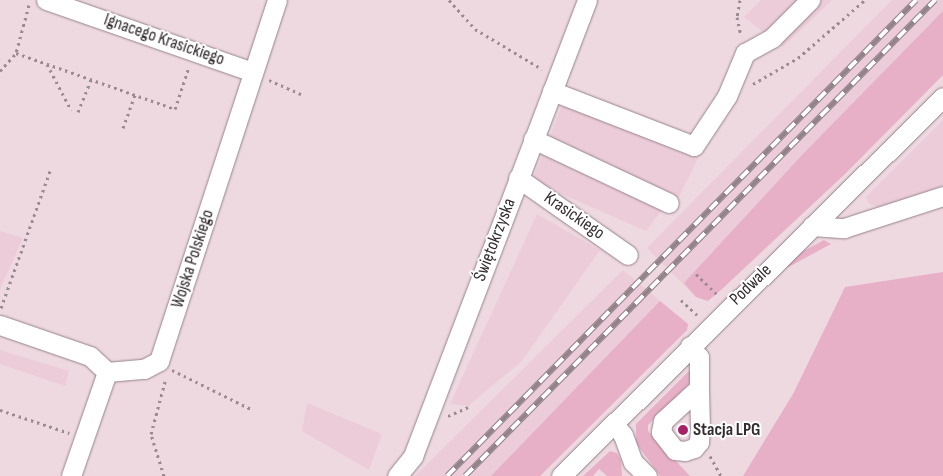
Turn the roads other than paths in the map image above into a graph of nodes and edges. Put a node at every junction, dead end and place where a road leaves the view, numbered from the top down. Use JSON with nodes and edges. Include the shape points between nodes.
{"nodes":[{"id":1,"x":277,"y":0,"type":"edge"},
{"id":2,"x":587,"y":0,"type":"edge"},
{"id":3,"x":810,"y":0,"type":"edge"},
{"id":4,"x":38,"y":1,"type":"edge"},
{"id":5,"x":259,"y":75,"type":"junction"},
{"id":6,"x":552,"y":91,"type":"junction"},
{"id":7,"x":943,"y":97,"type":"edge"},
{"id":8,"x":533,"y":139,"type":"junction"},
{"id":9,"x":518,"y":178,"type":"junction"},
{"id":10,"x":943,"y":196,"type":"edge"},
{"id":11,"x":669,"y":203,"type":"dead end"},
{"id":12,"x":812,"y":226,"type":"junction"},
{"id":13,"x":628,"y":255,"type":"dead end"},
{"id":14,"x":0,"y":325,"type":"edge"},
{"id":15,"x":690,"y":346,"type":"junction"},
{"id":16,"x":107,"y":372,"type":"junction"},
{"id":17,"x":699,"y":388,"type":"dead end"},
{"id":18,"x":614,"y":424,"type":"junction"},
{"id":19,"x":632,"y":469,"type":"edge"},
{"id":20,"x":70,"y":476,"type":"edge"},
{"id":21,"x":397,"y":476,"type":"edge"},
{"id":22,"x":561,"y":476,"type":"edge"},
{"id":23,"x":647,"y":476,"type":"edge"}],
"edges":[{"from":1,"to":5,"type":"street","name":"Wojska Polskiego"},
{"from":2,"to":6,"type":"street","name":"Świętokrzyska"},
{"from":3,"to":6,"type":"street","via":[[772,38],[745,53],[727,96],[694,146]]},
{"from":4,"to":5,"type":"street","name":"Ignacego Krasickiego"},
{"from":5,"to":16,"type":"street","name":"Wojska Polskiego","via":[[159,361],[144,370]]},
{"from":6,"to":8,"type":"street","name":"Świętokrzyska"},
{"from":7,"to":12,"type":"street","name":"Podwale"},
{"from":8,"to":9,"type":"street","name":"Świętokrzyska"},
{"from":8,"to":11,"type":"street"},
{"from":9,"to":13,"type":"street","name":"Krasickiego"},
{"from":9,"to":21,"type":"street","name":"Świętokrzyska","via":[[413,456]]},
{"from":10,"to":12,"type":"street","via":[[844,228]]},
{"from":12,"to":15,"type":"street","name":"Podwale"},
{"from":14,"to":16,"type":"street","via":[[90,356]]},
{"from":15,"to":17,"type":"street","via":[[699,357]]},
{"from":15,"to":18,"type":"street","name":"Podwale"},
{"from":16,"to":20,"type":"street"},
{"from":18,"to":19,"type":"street","via":[[622,435]]},
{"from":18,"to":22,"type":"street","name":"Podwale"},
{"from":19,"to":23,"type":"street"}]}
